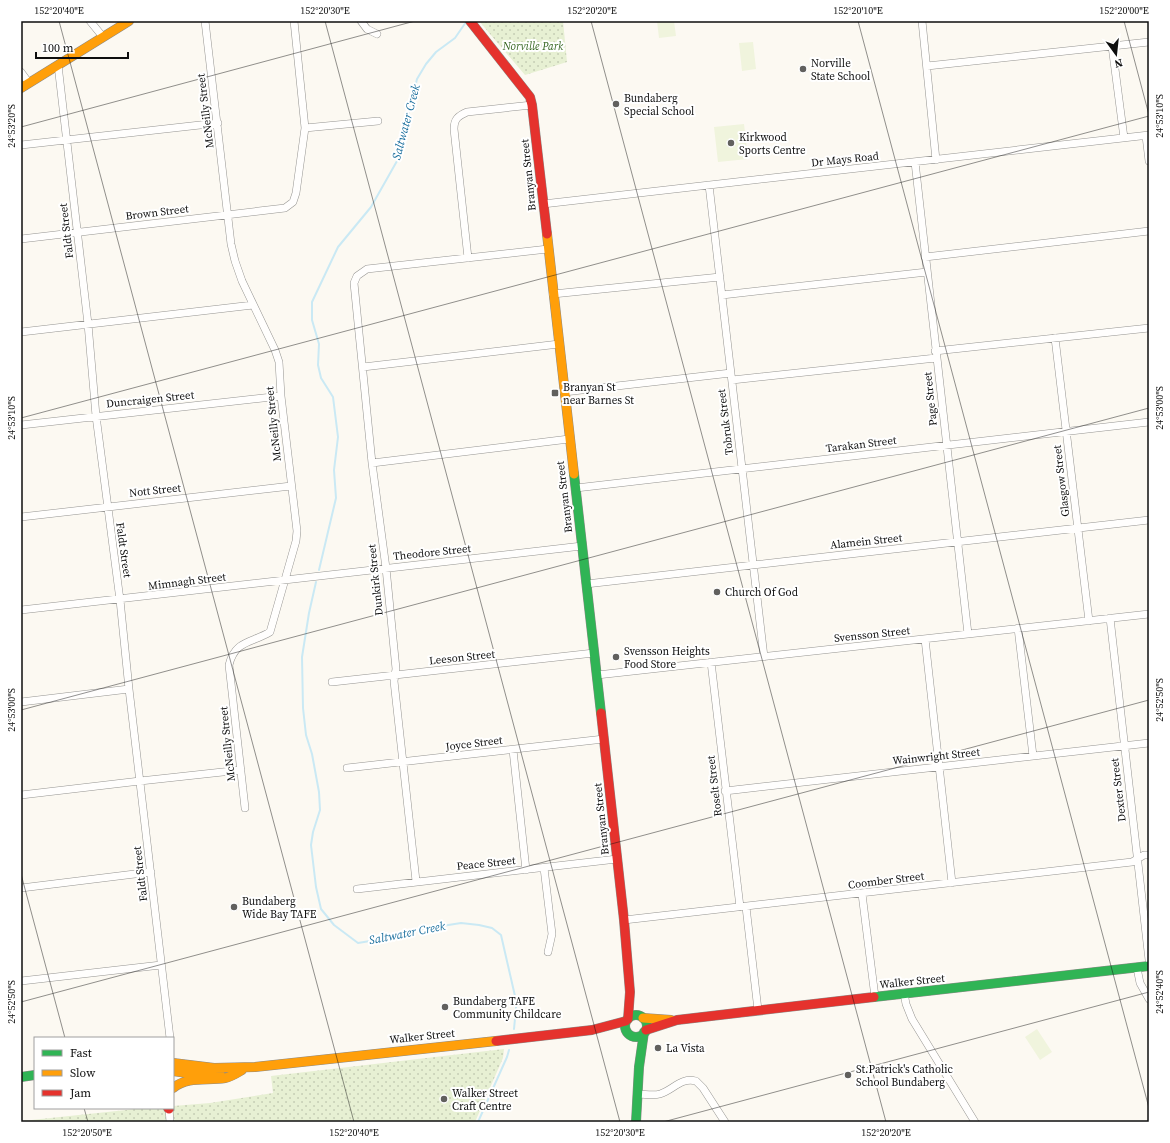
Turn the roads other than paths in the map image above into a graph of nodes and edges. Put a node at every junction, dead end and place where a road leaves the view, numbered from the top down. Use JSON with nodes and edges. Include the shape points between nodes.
{"nodes":[{"id":1,"x":90,"y":21,"type":"edge"},
{"id":2,"x":129,"y":21,"type":"edge"},
{"id":3,"x":206,"y":21,"type":"edge"},
{"id":4,"x":294,"y":21,"type":"edge"},
{"id":5,"x":361,"y":21,"type":"edge"},
{"id":6,"x":922,"y":21,"type":"edge"},
{"id":7,"x":472,"y":23,"type":"edge"},
{"id":8,"x":377,"y":34,"type":"dead end"},
{"id":9,"x":103,"y":37,"type":"junction"},
{"id":10,"x":1149,"y":42,"type":"edge"},
{"id":11,"x":1112,"y":46,"type":"junction"},
{"id":12,"x":58,"y":65,"type":"junction"},
{"id":13,"x":927,"y":66,"type":"junction"},
{"id":14,"x":21,"y":72,"type":"edge"},
{"id":15,"x":29,"y":83,"type":"junction"},
{"id":16,"x":21,"y":88,"type":"edge"},
{"id":17,"x":532,"y":105,"type":"junction"},
{"id":18,"x":378,"y":121,"type":"dead end"},
{"id":19,"x":218,"y":123,"type":"junction"},
{"id":20,"x":305,"y":128,"type":"junction"},
{"id":21,"x":1147,"y":135,"type":"edge"},
{"id":22,"x":1124,"y":138,"type":"junction"},
{"id":23,"x":67,"y":140,"type":"junction"},
{"id":24,"x":21,"y":146,"type":"edge"},
{"id":25,"x":936,"y":160,"type":"junction"},
{"id":26,"x":1149,"y":161,"type":"edge"},
{"id":27,"x":915,"y":162,"type":"junction"},
{"id":28,"x":709,"y":185,"type":"junction"},
{"id":29,"x":543,"y":204,"type":"junction"},
{"id":30,"x":228,"y":215,"type":"junction"},
{"id":31,"x":1149,"y":231,"type":"edge"},
{"id":32,"x":78,"y":233,"type":"junction"},
{"id":33,"x":21,"y":239,"type":"edge"},
{"id":34,"x":548,"y":249,"type":"junction"},
{"id":35,"x":925,"y":257,"type":"junction"},
{"id":36,"x":468,"y":258,"type":"junction"},
{"id":37,"x":927,"y":272,"type":"junction"},
{"id":38,"x":720,"y":278,"type":"junction"},
{"id":39,"x":553,"y":294,"type":"junction"},
{"id":40,"x":722,"y":295,"type":"junction"},
{"id":41,"x":253,"y":305,"type":"junction"},
{"id":42,"x":88,"y":324,"type":"junction"},
{"id":43,"x":1149,"y":328,"type":"edge"},
{"id":44,"x":21,"y":332,"type":"edge"},
{"id":45,"x":1055,"y":338,"type":"junction"},
{"id":46,"x":559,"y":344,"type":"junction"},
{"id":47,"x":936,"y":354,"type":"junction"},
{"id":48,"x":363,"y":367,"type":"junction"},
{"id":49,"x":731,"y":377,"type":"junction"},
{"id":50,"x":564,"y":392,"type":"junction"},
{"id":51,"x":281,"y":396,"type":"junction"},
{"id":52,"x":96,"y":416,"type":"junction"},
{"id":53,"x":1149,"y":422,"type":"edge"},
{"id":54,"x":21,"y":425,"type":"edge"},
{"id":55,"x":1066,"y":432,"type":"junction"},
{"id":56,"x":570,"y":439,"type":"junction"},
{"id":57,"x":946,"y":445,"type":"junction"},
{"id":58,"x":372,"y":463,"type":"junction"},
{"id":59,"x":742,"y":469,"type":"junction"},
{"id":60,"x":291,"y":486,"type":"junction"},
{"id":61,"x":576,"y":488,"type":"junction"},
{"id":62,"x":107,"y":507,"type":"junction"},
{"id":63,"x":21,"y":517,"type":"edge"},
{"id":64,"x":1149,"y":520,"type":"edge"},
{"id":65,"x":1078,"y":528,"type":"junction"},
{"id":66,"x":958,"y":542,"type":"junction"},
{"id":67,"x":582,"y":546,"type":"junction"},
{"id":68,"x":754,"y":565,"type":"junction"},
{"id":69,"x":386,"y":568,"type":"junction"},
{"id":70,"x":285,"y":580,"type":"junction"},
{"id":71,"x":586,"y":584,"type":"junction"},
{"id":72,"x":120,"y":600,"type":"junction"},
{"id":73,"x":21,"y":610,"type":"edge"},
{"id":74,"x":1149,"y":614,"type":"edge"},
{"id":75,"x":1110,"y":618,"type":"junction"},
{"id":76,"x":1089,"y":621,"type":"junction"},
{"id":77,"x":1018,"y":628,"type":"junction"},
{"id":78,"x":968,"y":634,"type":"junction"},
{"id":79,"x":925,"y":639,"type":"junction"},
{"id":80,"x":594,"y":653,"type":"junction"},
{"id":81,"x":764,"y":657,"type":"junction"},
{"id":82,"x":711,"y":662,"type":"junction"},
{"id":83,"x":395,"y":675,"type":"junction"},
{"id":84,"x":597,"y":675,"type":"junction"},
{"id":85,"x":332,"y":682,"type":"dead end"},
{"id":86,"x":129,"y":689,"type":"junction"},
{"id":87,"x":21,"y":702,"type":"edge"},
{"id":88,"x":604,"y":739,"type":"junction"},
{"id":89,"x":1149,"y":743,"type":"edge"},
{"id":90,"x":1124,"y":746,"type":"junction"},
{"id":91,"x":513,"y":750,"type":"junction"},
{"id":92,"x":1033,"y":756,"type":"junction"},
{"id":93,"x":402,"y":762,"type":"junction"},
{"id":94,"x":939,"y":767,"type":"junction"},
{"id":95,"x":347,"y":768,"type":"dead end"},
{"id":96,"x":241,"y":770,"type":"junction"},
{"id":97,"x":140,"y":781,"type":"junction"},
{"id":98,"x":726,"y":791,"type":"junction"},
{"id":99,"x":21,"y":795,"type":"edge"},
{"id":100,"x":245,"y":808,"type":"dead end"},
{"id":101,"x":1149,"y":855,"type":"edge"},
{"id":102,"x":617,"y":859,"type":"junction"},
{"id":103,"x":1137,"y":859,"type":"junction"},
{"id":104,"x":544,"y":868,"type":"junction"},
{"id":105,"x":526,"y":870,"type":"junction"},
{"id":106,"x":151,"y":872,"type":"junction"},
{"id":107,"x":416,"y":882,"type":"junction"},
{"id":108,"x":952,"y":883,"type":"junction"},
{"id":109,"x":21,"y":888,"type":"edge"},
{"id":110,"x":357,"y":889,"type":"dead end"},
{"id":111,"x":862,"y":894,"type":"junction"},
{"id":112,"x":743,"y":907,"type":"junction"},
{"id":113,"x":624,"y":920,"type":"junction"},
{"id":114,"x":548,"y":952,"type":"dead end"},
{"id":115,"x":1149,"y":960,"type":"edge"},
{"id":116,"x":161,"y":965,"type":"junction"},
{"id":117,"x":1149,"y":966,"type":"edge"},
{"id":118,"x":1137,"y":968,"type":"junction"},
{"id":119,"x":21,"y":981,"type":"edge"},
{"id":120,"x":630,"y":992,"type":"junction"},
{"id":121,"x":904,"y":994,"type":"junction"},
{"id":122,"x":875,"y":997,"type":"junction"},
{"id":123,"x":1149,"y":999,"type":"edge"},
{"id":124,"x":758,"y":1010,"type":"junction"},
{"id":125,"x":642,"y":1017,"type":"junction"},
{"id":126,"x":627,"y":1020,"type":"junction"},
{"id":127,"x":677,"y":1020,"type":"junction"},
{"id":128,"x":592,"y":1030,"type":"junction"},
{"id":129,"x":645,"y":1031,"type":"junction"},
{"id":130,"x":631,"y":1035,"type":"junction"},
{"id":131,"x":170,"y":1037,"type":"edge"},
{"id":132,"x":174,"y":1063,"type":"edge"},
{"id":133,"x":255,"y":1067,"type":"junction"},
{"id":134,"x":639,"y":1067,"type":"junction"},
{"id":135,"x":34,"y":1069,"type":"edge"},
{"id":136,"x":21,"y":1070,"type":"edge"},
{"id":137,"x":242,"y":1070,"type":"junction"},
{"id":138,"x":174,"y":1071,"type":"edge"},
{"id":139,"x":34,"y":1075,"type":"edge"},
{"id":140,"x":21,"y":1077,"type":"edge"},
{"id":141,"x":174,"y":1087,"type":"edge"},
{"id":142,"x":638,"y":1094,"type":"junction"},
{"id":143,"x":168,"y":1109,"type":"edge"},
{"id":144,"x":170,"y":1122,"type":"edge"},
{"id":145,"x":636,"y":1122,"type":"edge"},
{"id":146,"x":725,"y":1122,"type":"edge"},
{"id":147,"x":975,"y":1122,"type":"edge"}],
"edges":[{"from":1,"to":9,"type":"street"},
{"from":2,"to":9,"type":"street"},
{"from":3,"to":19,"type":"street","name":"McNeilly Street"},
{"from":4,"to":20,"type":"street"},
{"from":5,"to":8,"type":"street","via":[[367,29]]},
{"from":6,"to":13,"type":"street"},
{"from":7,"to":17,"type":"street","name":"Branyan Street","via":[[527,92]]},
{"from":9,"to":12,"type":"street"},
{"from":10,"to":11,"type":"street"},
{"from":11,"to":13,"type":"street"},
{"from":11,"to":22,"type":"street"},
{"from":12,"to":15,"type":"street"},
{"from":12,"to":23,"type":"street","name":"Faldt Street"},
{"from":13,"to":25,"type":"street"},
{"from":14,"to":15,"type":"street"},
{"from":15,"to":16,"type":"street"},
{"from":17,"to":29,"type":"street","name":"Branyan Street"},
{"from":17,"to":36,"type":"street","via":[[467,112],[455,120]]},
{"from":18,"to":20,"type":"street"},
{"from":19,"to":23,"type":"street"},
{"from":19,"to":30,"type":"street","name":"McNeilly Street"},
{"from":20,"to":30,"type":"street","name":"Brown Street","via":[[293,202],[285,208]]},
{"from":21,"to":22,"type":"street","name":"Dr Mays Road"},
{"from":21,"to":26,"type":"street"},
{"from":22,"to":25,"type":"street","name":"Dr Mays Road"},
{"from":23,"to":24,"type":"street"},
{"from":23,"to":32,"type":"street","name":"Faldt Street"},
{"from":25,"to":27,"type":"street","name":"Dr Mays Road"},
{"from":27,"to":28,"type":"street","name":"Dr Mays Road"},
{"from":27,"to":35,"type":"street","name":"Page Street"},
{"from":28,"to":29,"type":"street","name":"Dr Mays Road"},
{"from":28,"to":38,"type":"street","name":"Tobruk Street"},
{"from":29,"to":34,"type":"street","name":"Branyan Street"},
{"from":30,"to":32,"type":"street","name":"Brown Street"},
{"from":30,"to":41,"type":"street","name":"McNeilly Street","via":[[235,262]]},
{"from":31,"to":35,"type":"street"},
{"from":32,"to":33,"type":"street","name":"Brown Street"},
{"from":32,"to":42,"type":"street","name":"Faldt Street"},
{"from":34,"to":36,"type":"street"},
{"from":34,"to":39,"type":"street","name":"Branyan Street"},
{"from":35,"to":37,"type":"street","name":"Page Street"},
{"from":36,"to":48,"type":"street","name":"Dunkirk Street","via":[[367,269],[357,276],[353,287]]},
{"from":37,"to":40,"type":"street"},
{"from":37,"to":47,"type":"street","name":"Page Street"},
{"from":38,"to":39,"type":"street"},
{"from":38,"to":40,"type":"street","name":"Tobruk Street"},
{"from":39,"to":46,"type":"street","name":"Branyan Street"},
{"from":40,"to":49,"type":"street","name":"Tobruk Street"},
{"from":41,"to":42,"type":"street"},
{"from":41,"to":51,"type":"street","name":"McNeilly Street","via":[[279,362]]},
{"from":42,"to":44,"type":"street"},
{"from":42,"to":52,"type":"street","name":"Faldt Street"},
{"from":43,"to":45,"type":"street"},
{"from":45,"to":47,"type":"street"},
{"from":45,"to":55,"type":"street","name":"Glasgow Street"},
{"from":46,"to":48,"type":"street"},
{"from":46,"to":50,"type":"street","name":"Branyan Street"},
{"from":47,"to":49,"type":"street"},
{"from":47,"to":57,"type":"street","name":"Page Street"},
{"from":48,"to":58,"type":"street","name":"Dunkirk Street"},
{"from":49,"to":50,"type":"street"},
{"from":49,"to":59,"type":"street","name":"Tobruk Street"},
{"from":50,"to":56,"type":"street","name":"Branyan Street"},
{"from":51,"to":52,"type":"street","name":"Duncraigen Street"},
{"from":51,"to":60,"type":"street","name":"McNeilly Street"},
{"from":52,"to":54,"type":"street","name":"Duncraigen Street"},
{"from":52,"to":62,"type":"street","name":"Faldt Street"},
{"from":53,"to":55,"type":"street","name":"Tarakan Street"},
{"from":55,"to":57,"type":"street","name":"Tarakan Street"},
{"from":55,"to":65,"type":"street","name":"Glasgow Street"},
{"from":56,"to":58,"type":"street"},
{"from":56,"to":61,"type":"street","name":"Branyan Street"},
{"from":57,"to":59,"type":"street","name":"Tarakan Street"},
{"from":57,"to":66,"type":"street","name":"Page Street"},
{"from":58,"to":69,"type":"street","name":"Dunkirk Street"},
{"from":59,"to":61,"type":"street","name":"Tarakan Street"},
{"from":59,"to":68,"type":"street","name":"Tobruk Street"},
{"from":60,"to":62,"type":"street","name":"Nott Street"},
{"from":60,"to":70,"type":"street","name":"McNeilly Street","via":[[297,531]]},
{"from":61,"to":67,"type":"street","name":"Branyan Street"},
{"from":62,"to":63,"type":"street","name":"Nott Street"},
{"from":62,"to":72,"type":"street","name":"Faldt Street"},
{"from":64,"to":65,"type":"street","name":"Alamein Street"},
{"from":65,"to":66,"type":"street","name":"Alamein Street"},
{"from":65,"to":76,"type":"street","name":"Glasgow Street"},
{"from":66,"to":68,"type":"street","name":"Alamein Street"},
{"from":66,"to":78,"type":"street","name":"Page Street"},
{"from":67,"to":69,"type":"street","name":"Theodore Street"},
{"from":67,"to":71,"type":"street","name":"Branyan Street"},
{"from":68,"to":71,"type":"street","name":"Alamein Street"},
{"from":68,"to":81,"type":"street","name":"Tobruk Street"},
{"from":69,"to":70,"type":"street","name":"Theodore Street"},
{"from":69,"to":83,"type":"street","name":"Dunkirk Street"},
{"from":70,"to":72,"type":"street","name":"Mimnagh Street"},
{"from":70,"to":96,"type":"street","name":"McNeilly Street","via":[[270,632],[242,645],[234,652],[229,665]]},
{"from":71,"to":80,"type":"street","name":"Branyan Street"},
{"from":72,"to":73,"type":"street","name":"Mimnagh Street"},
{"from":72,"to":86,"type":"street","name":"Faldt Street"},
{"from":74,"to":75,"type":"street","name":"Svensson Street"},
{"from":75,"to":76,"type":"street","name":"Svensson Street"},
{"from":75,"to":90,"type":"street","name":"Dexter Street"},
{"from":76,"to":77,"type":"street","name":"Svensson Street"},
{"from":77,"to":78,"type":"street","name":"Svensson Street"},
{"from":77,"to":92,"type":"street"},
{"from":78,"to":79,"type":"street","name":"Svensson Street"},
{"from":79,"to":81,"type":"street","name":"Svensson Street"},
{"from":79,"to":94,"type":"street"},
{"from":80,"to":83,"type":"street","name":"Leeson Street"},
{"from":80,"to":84,"type":"street","name":"Branyan Street"},
{"from":81,"to":82,"type":"street","name":"Svensson Street"},
{"from":82,"to":84,"type":"street","name":"Svensson Street"},
{"from":82,"to":98,"type":"street","name":"Roselt Street"},
{"from":83,"to":85,"type":"street","name":"Leeson Street"},
{"from":83,"to":93,"type":"street","name":"Dunkirk Street"},
{"from":84,"to":88,"type":"street","name":"Branyan Street"},
{"from":86,"to":87,"type":"street"},
{"from":86,"to":97,"type":"street","name":"Faldt Street"},
{"from":88,"to":91,"type":"street","name":"Joyce Street"},
{"from":88,"to":102,"type":"street","name":"Branyan Street"},
{"from":89,"to":90,"type":"street","name":"Wainwright Street"},
{"from":90,"to":92,"type":"street","name":"Wainwright Street"},
{"from":90,"to":103,"type":"street","name":"Dexter Street"},
{"from":91,"to":93,"type":"street","name":"Joyce Street"},
{"from":91,"to":105,"type":"street"},
{"from":92,"to":94,"type":"street","name":"Wainwright Street"},
{"from":93,"to":95,"type":"street","name":"Joyce Street"},
{"from":93,"to":107,"type":"street","name":"Dunkirk Street"},
{"from":94,"to":98,"type":"street","name":"Wainwright Street"},
{"from":94,"to":108,"type":"street"},
{"from":96,"to":97,"type":"street"},
{"from":96,"to":100,"type":"street","name":"McNeilly Street"},
{"from":97,"to":99,"type":"street"},
{"from":97,"to":106,"type":"street","name":"Faldt Street"},
{"from":98,"to":112,"type":"street","name":"Roselt Street"},
{"from":101,"to":103,"type":"street","name":"Coomber Street"},
{"from":102,"to":104,"type":"street","name":"Peace Street"},
{"from":102,"to":113,"type":"street","name":"Branyan Street"},
{"from":103,"to":108,"type":"street","name":"Coomber Street","via":[[1132,862]]},
{"from":103,"to":115,"type":"street","name":"Dexter Street"},
{"from":104,"to":105,"type":"street","name":"Peace Street"},
{"from":104,"to":114,"type":"street","via":[[552,934]]},
{"from":105,"to":107,"type":"street","name":"Peace Street"},
{"from":106,"to":109,"type":"street"},
{"from":106,"to":116,"type":"street","name":"Faldt Street"},
{"from":107,"to":110,"type":"street","name":"Peace Street"},
{"from":108,"to":111,"type":"street","name":"Coomber Street"},
{"from":111,"to":112,"type":"street","name":"Coomber Street"},
{"from":111,"to":122,"type":"street"},
{"from":112,"to":113,"type":"street","name":"Coomber Street"},
{"from":112,"to":124,"type":"street","name":"Roselt Street"},
{"from":113,"to":120,"type":"street","name":"Branyan Street"},
{"from":116,"to":119,"type":"street"},
{"from":116,"to":131,"type":"street","name":"Faldt Street"},
{"from":117,"to":118,"type":"street","name":"Walker Street"},
{"from":118,"to":121,"type":"street","name":"Walker Street"},
{"from":118,"to":123,"type":"street","via":[[1140,983]]},
{"from":120,"to":125,"type":"street","name":"Branyan Street"},
{"from":120,"to":126,"type":"street","name":"Branyan Street"},
{"from":121,"to":122,"type":"street","name":"Walker Street"},
{"from":121,"to":147,"type":"street","via":[[912,1019]]},
{"from":122,"to":124,"type":"street","name":"Walker Street"},
{"from":124,"to":127,"type":"street","name":"Walker Street"},
{"from":125,"to":126,"type":"street","via":[[634,1015]]},
{"from":125,"to":127,"type":"street","name":"Walker Street"},
{"from":125,"to":129,"type":"street","via":[[647,1023]]},
{"from":126,"to":128,"type":"street","name":"Walker Street"},
{"from":126,"to":130,"type":"street","via":[[626,1028]]},
{"from":127,"to":129,"type":"street","name":"Walker Street"},
{"from":128,"to":130,"type":"street","name":"Walker Street","via":[[624,1032]]},
{"from":128,"to":133,"type":"street","name":"Walker Street"},
{"from":129,"to":130,"type":"street","via":[[639,1036]]},
{"from":129,"to":134,"type":"street"},
{"from":130,"to":134,"type":"street","via":[[636,1043]]},
{"from":132,"to":133,"type":"street","name":"Walker Street","via":[[214,1068]]},
{"from":133,"to":137,"type":"street","name":"Walker Street"},
{"from":134,"to":142,"type":"street"},
{"from":135,"to":136,"type":"street"},
{"from":137,"to":138,"type":"street","name":"Walker Street","via":[[202,1075]]},
{"from":137,"to":141,"type":"street","via":[[225,1078],[181,1082]]},
{"from":139,"to":140,"type":"street"},
{"from":142,"to":145,"type":"street"},
{"from":142,"to":146,"type":"street","via":[[662,1093],[684,1081],[696,1081],[704,1088]]},
{"from":143,"to":144,"type":"street"}]}
